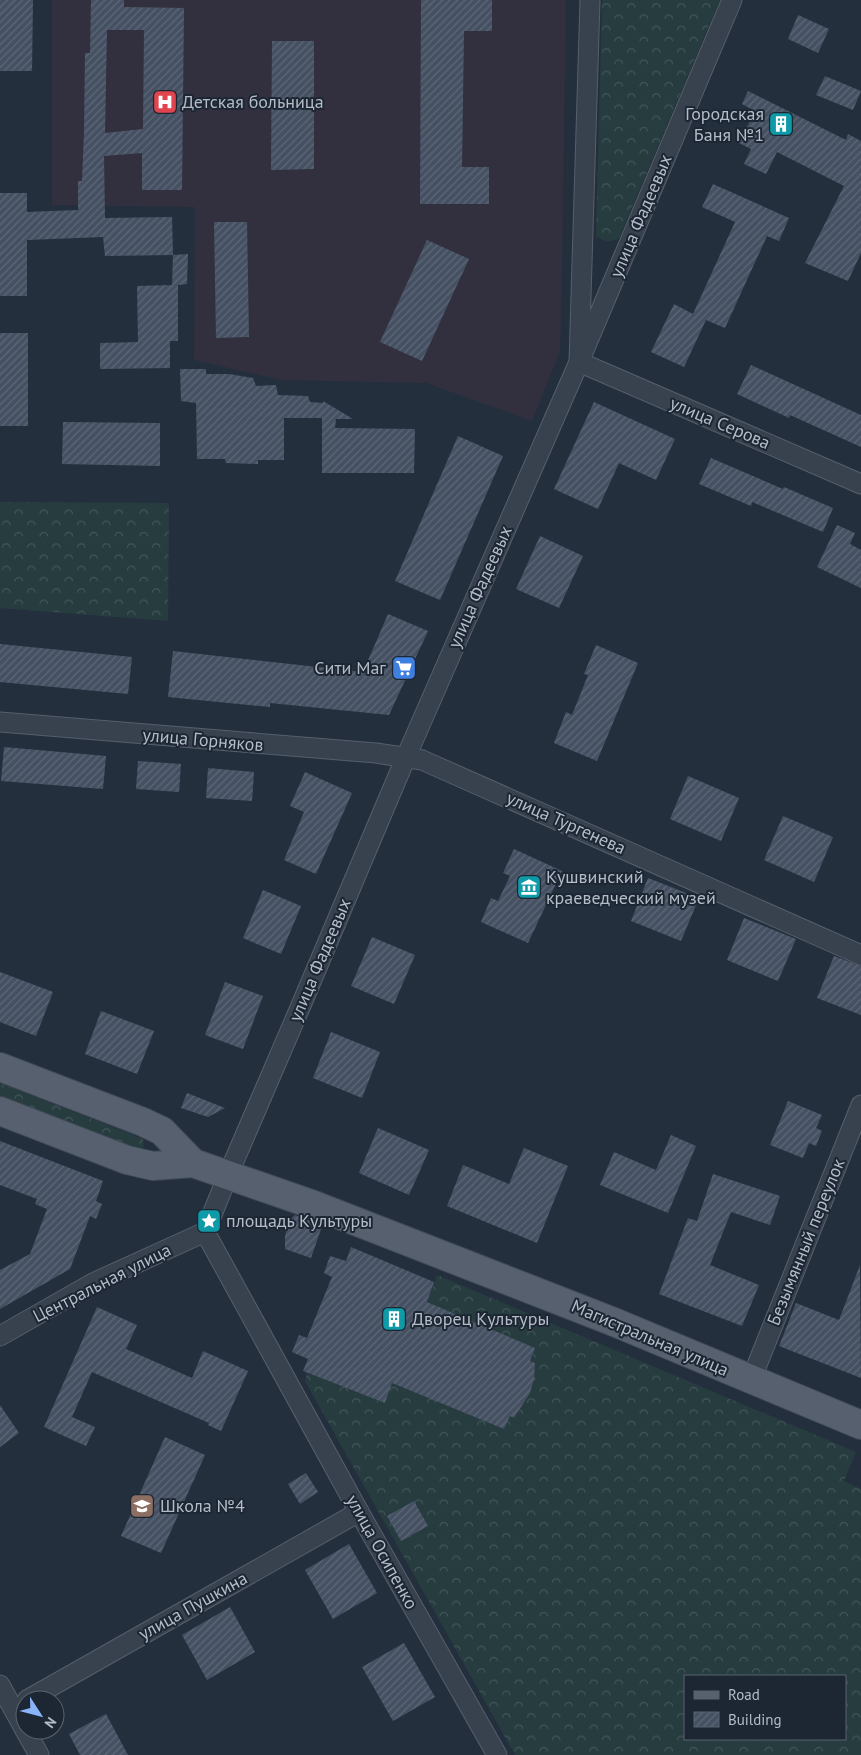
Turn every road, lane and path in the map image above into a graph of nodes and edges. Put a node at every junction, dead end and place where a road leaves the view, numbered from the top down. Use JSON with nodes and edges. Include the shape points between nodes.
{"nodes":[{"id":1,"x":590,"y":0,"type":"edge"},
{"id":2,"x":732,"y":0,"type":"edge"},
{"id":3,"x":579,"y":362,"type":"junction"},
{"id":4,"x":861,"y":484,"type":"edge"},
{"id":5,"x":0,"y":722,"type":"edge"},
{"id":6,"x":406,"y":757,"type":"junction"},
{"id":7,"x":861,"y":955,"type":"edge"},
{"id":8,"x":0,"y":1067,"type":"edge"},
{"id":9,"x":861,"y":1104,"type":"edge"},
{"id":10,"x":0,"y":1111,"type":"edge"},
{"id":11,"x":193,"y":1163,"type":"junction"},
{"id":12,"x":228,"y":1175,"type":"junction"},
{"id":13,"x":205,"y":1232,"type":"junction"},
{"id":14,"x":0,"y":1336,"type":"edge"},
{"id":15,"x":751,"y":1380,"type":"junction"},
{"id":16,"x":861,"y":1425,"type":"edge"},
{"id":17,"x":359,"y":1512,"type":"junction"},
{"id":18,"x":0,"y":1686,"type":"edge"},
{"id":19,"x":44,"y":1690,"type":"edge"},
{"id":20,"x":15,"y":1705,"type":"edge"},
{"id":21,"x":31,"y":1740,"type":"edge"},
{"id":22,"x":39,"y":1755,"type":"edge"},
{"id":23,"x":497,"y":1755,"type":"edge"}],
"edges":[{"from":1,"to":3,"type":"street"},
{"from":2,"to":3,"type":"street","name":"улица Фадеевых"},
{"from":3,"to":4,"type":"street","name":"улица Серова"},
{"from":3,"to":6,"type":"street","name":"улица Фадеевых"},
{"from":5,"to":6,"type":"street","name":"улица Горняков"},
{"from":6,"to":7,"type":"street","name":"улица Тургенева","via":[[422,760]]},
{"from":6,"to":12,"type":"street","name":"улица Фадеевых"},
{"from":8,"to":11,"type":"main road","name":"Магистральная улица","via":[[162,1131]]},
{"from":9,"to":15,"type":"street","name":"Безымянный переулок"},
{"from":10,"to":11,"type":"main road","via":[[127,1160],[153,1166]]},
{"from":11,"to":12,"type":"main road","name":"Магистральная улица"},
{"from":12,"to":13,"type":"street"},
{"from":12,"to":15,"type":"main road","name":"Магистральная улица","via":[[314,1205],[614,1322]]},
{"from":13,"to":14,"type":"street","name":"Центральная улица","via":[[93,1283]]},
{"from":13,"to":17,"type":"street","name":"улица Осипенко"},
{"from":15,"to":16,"type":"main road","name":"Магистральная улица"},
{"from":17,"to":19,"type":"street","name":"улица Пушкина"},
{"from":17,"to":23,"type":"street","name":"улица Осипенко"},
{"from":18,"to":20,"type":"street"},
{"from":21,"to":22,"type":"street"}]}
